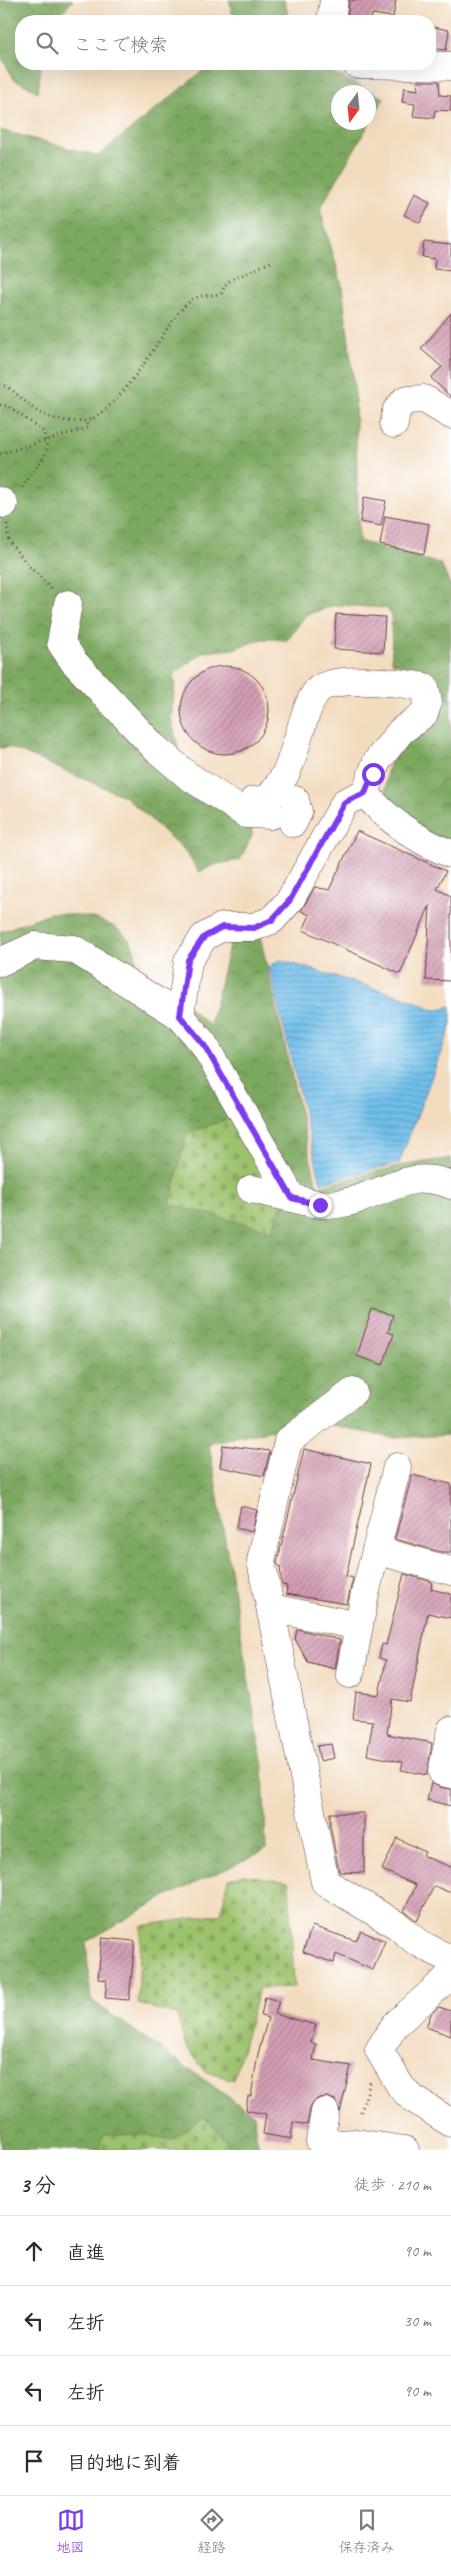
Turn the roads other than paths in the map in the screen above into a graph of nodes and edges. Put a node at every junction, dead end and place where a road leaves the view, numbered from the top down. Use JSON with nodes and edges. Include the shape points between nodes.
{"nodes":[{"id":1,"x":334,"y":0,"type":"edge"},
{"id":2,"x":331,"y":15,"type":"edge"},
{"id":3,"x":436,"y":66,"type":"edge"},
{"id":4,"x":451,"y":66,"type":"edge"},
{"id":5,"x":451,"y":415,"type":"edge"},
{"id":6,"x":394,"y":424,"type":"dead end"},
{"id":7,"x":68,"y":604,"type":"road end"},
{"id":8,"x":346,"y":796,"type":"junction"},
{"id":9,"x":451,"y":854,"type":"edge"},
{"id":10,"x":0,"y":962,"type":"edge"},
{"id":11,"x":180,"y":1016,"type":"junction"},
{"id":12,"x":451,"y":1185,"type":"edge"},
{"id":13,"x":251,"y":1189,"type":"dead end"},
{"id":14,"x":292,"y":1198,"type":"junction"},
{"id":15,"x":353,"y":1392,"type":"dead end"},
{"id":16,"x":397,"y":1467,"type":"dead end"},
{"id":17,"x":376,"y":1550,"type":"junction"},
{"id":18,"x":451,"y":1571,"type":"edge"},
{"id":19,"x":271,"y":1608,"type":"junction"},
{"id":20,"x":359,"y":1626,"type":"junction"},
{"id":21,"x":350,"y":1674,"type":"dead end"},
{"id":22,"x":451,"y":1730,"type":"edge"},
{"id":23,"x":451,"y":1774,"type":"edge"},
{"id":24,"x":451,"y":1960,"type":"edge"},
{"id":25,"x":451,"y":1975,"type":"edge"},
{"id":26,"x":325,"y":2112,"type":"dead end"},
{"id":27,"x":451,"y":2123,"type":"edge"},
{"id":28,"x":405,"y":2150,"type":"edge"}],
"edges":[{"from":1,"to":2,"type":"street"},
{"from":3,"to":4,"type":"street"},
{"from":5,"to":6,"type":"street","via":[[424,400],[405,400],[396,411]]},
{"from":7,"to":8,"type":"street","via":[[61,643],[74,662],[154,747],[187,775],[246,814],[279,810],[269,799],[286,773],[317,691],[329,684],[361,682],[425,687],[428,702],[424,714],[401,731]]},
{"from":8,"to":9,"type":"street","via":[[378,809],[432,846]]},
{"from":8,"to":11,"type":"street","via":[[290,900],[272,920],[254,928],[222,927],[204,937],[188,960]]},
{"from":10,"to":11,"type":"street","via":[[35,946],[74,949]]},
{"from":11,"to":14,"type":"street","via":[[203,1043]]},
{"from":12,"to":14,"type":"street","via":[[438,1179],[419,1177],[339,1204],[320,1205]]},
{"from":13,"to":14,"type":"street"},
{"from":15,"to":19,"type":"street","via":[[288,1441],[261,1561]]},
{"from":16,"to":17,"type":"street"},
{"from":17,"to":18,"type":"street"},
{"from":17,"to":20,"type":"street"},
{"from":19,"to":20,"type":"street"},
{"from":19,"to":24,"type":"street","via":[[325,1882],[398,1926],[417,1942]]},
{"from":20,"to":21,"type":"street"},
{"from":22,"to":23,"type":"street","via":[[442,1772]]},
{"from":25,"to":27,"type":"street","via":[[395,2025],[380,2050],[412,2098]]},
{"from":26,"to":28,"type":"street","via":[[320,2141]]}]}
